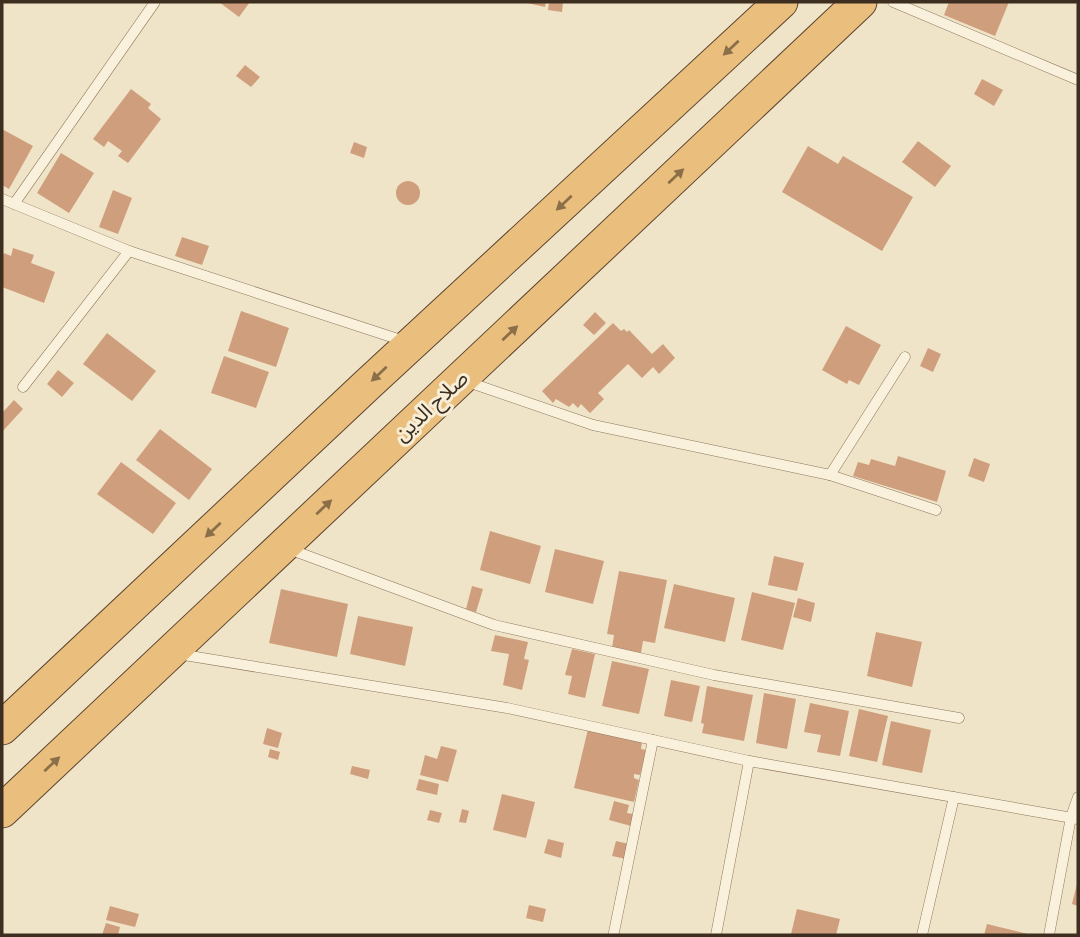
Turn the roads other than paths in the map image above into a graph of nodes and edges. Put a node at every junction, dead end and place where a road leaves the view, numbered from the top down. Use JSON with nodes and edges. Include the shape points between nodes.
{"nodes":[{"id":1,"x":155,"y":2,"type":"edge"},
{"id":2,"x":781,"y":2,"type":"edge"},
{"id":3,"x":860,"y":2,"type":"edge"},
{"id":4,"x":893,"y":2,"type":"edge"},
{"id":5,"x":1078,"y":80,"type":"edge"},
{"id":6,"x":2,"y":199,"type":"edge"},
{"id":7,"x":14,"y":204,"type":"junction"},
{"id":8,"x":129,"y":251,"type":"junction"},
{"id":9,"x":412,"y":344,"type":"junction"},
{"id":10,"x":905,"y":357,"type":"dead end"},
{"id":11,"x":461,"y":380,"type":"junction"},
{"id":12,"x":23,"y":387,"type":"dead end"},
{"id":13,"x":830,"y":475,"type":"junction"},
{"id":14,"x":936,"y":510,"type":"dead end"},
{"id":15,"x":282,"y":547,"type":"junction"},
{"id":16,"x":170,"y":652,"type":"junction"},
{"id":17,"x":959,"y":718,"type":"dead end"},
{"id":18,"x":2,"y":728,"type":"edge"},
{"id":19,"x":653,"y":740,"type":"junction"},
{"id":20,"x":749,"y":761,"type":"junction"},
{"id":21,"x":954,"y":797,"type":"junction"},
{"id":22,"x":1078,"y":797,"type":"edge"},
{"id":23,"x":6,"y":801,"type":"edge"},
{"id":24,"x":1075,"y":818,"type":"edge"},
{"id":25,"x":614,"y":932,"type":"dead end"},
{"id":26,"x":716,"y":935,"type":"edge"},
{"id":27,"x":922,"y":935,"type":"edge"},
{"id":28,"x":1049,"y":935,"type":"edge"}],
"edges":[{"from":1,"to":7,"type":"lane"},
{"from":2,"to":9,"type":"highway","one_way":true},
{"from":11,"to":3,"type":"highway","name":"صلاح الدين","one_way":true},
{"from":4,"to":5,"type":"lane"},
{"from":6,"to":7,"type":"lane"},
{"from":7,"to":8,"type":"lane"},
{"from":8,"to":9,"type":"lane"},
{"from":8,"to":12,"type":"lane"},
{"from":9,"to":18,"type":"highway","one_way":true},
{"from":10,"to":13,"type":"lane"},
{"from":11,"to":13,"type":"lane","via":[[593,425]]},
{"from":15,"to":11,"type":"highway","name":"صلاح الدين","one_way":true},
{"from":13,"to":14,"type":"lane"},
{"from":15,"to":16,"type":"highway","name":"صلاح الدين"},
{"from":15,"to":17,"type":"lane","via":[[494,625],[714,675]]},
{"from":16,"to":19,"type":"lane","via":[[508,708]]},
{"from":23,"to":16,"type":"highway","name":"صلاح الدين","one_way":true},
{"from":19,"to":20,"type":"lane"},
{"from":19,"to":25,"type":"lane"},
{"from":20,"to":21,"type":"lane"},
{"from":20,"to":26,"type":"lane"},
{"from":21,"to":24,"type":"lane"},
{"from":21,"to":27,"type":"lane"},
{"from":22,"to":24,"type":"lane"},
{"from":24,"to":28,"type":"lane"}]}
